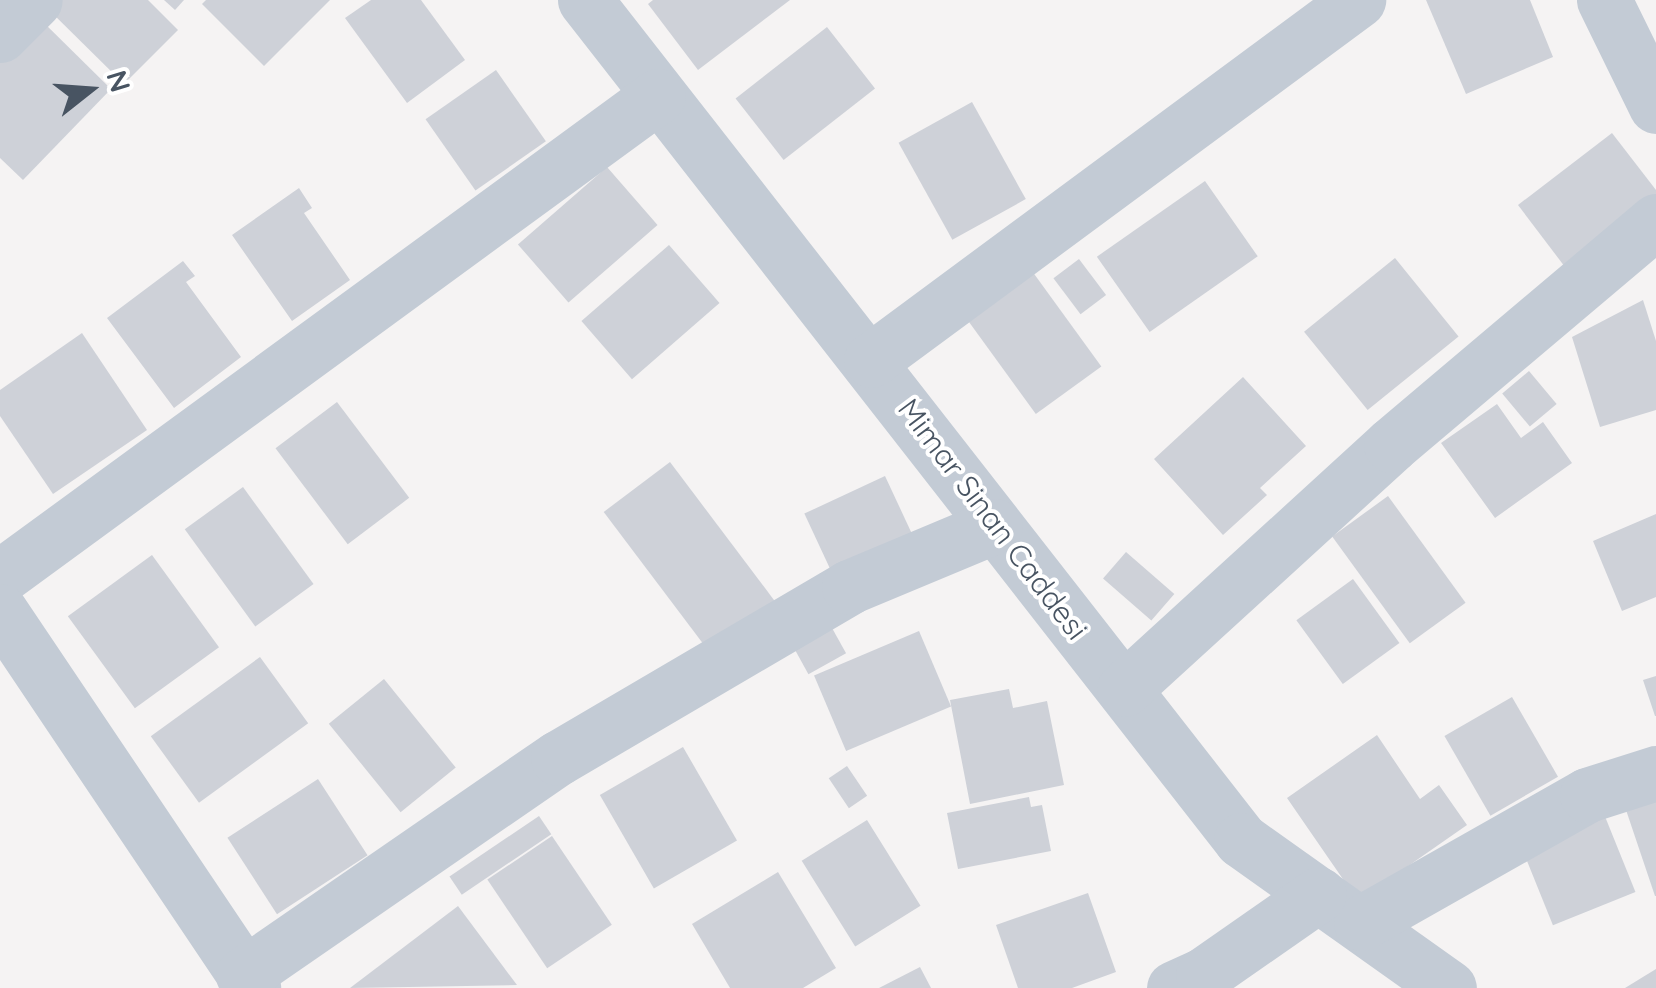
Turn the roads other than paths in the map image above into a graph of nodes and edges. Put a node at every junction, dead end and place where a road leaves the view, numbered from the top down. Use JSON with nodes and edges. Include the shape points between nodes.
{"nodes":[{"id":1,"x":35,"y":0,"type":"edge"},
{"id":2,"x":585,"y":0,"type":"edge"},
{"id":3,"x":1358,"y":0,"type":"edge"},
{"id":4,"x":1604,"y":0,"type":"edge"},
{"id":5,"x":0,"y":35,"type":"edge"},
{"id":6,"x":658,"y":96,"type":"junction"},
{"id":7,"x":1656,"y":106,"type":"edge"},
{"id":8,"x":1656,"y":222,"type":"edge"},
{"id":9,"x":872,"y":360,"type":"junction"},
{"id":10,"x":995,"y":526,"type":"junction"},
{"id":11,"x":0,"y":578,"type":"edge"},
{"id":12,"x":0,"y":612,"type":"edge"},
{"id":13,"x":1124,"y":688,"type":"junction"},
{"id":14,"x":1656,"y":773,"type":"edge"},
{"id":15,"x":1340,"y":908,"type":"junction"},
{"id":16,"x":248,"y":981,"type":"edge"},
{"id":17,"x":1194,"y":984,"type":"edge"},
{"id":18,"x":1449,"y":988,"type":"edge"}],
"edges":[{"from":1,"to":5,"type":"street"},
{"from":2,"to":6,"type":"street","name":"Mimar Sinan Caddesi"},
{"from":3,"to":9,"type":"street"},
{"from":4,"to":7,"type":"street"},
{"from":6,"to":9,"type":"street","name":"Mimar Sinan Caddesi"},
{"from":6,"to":11,"type":"street"},
{"from":8,"to":13,"type":"street","via":[[1391,445]]},
{"from":9,"to":10,"type":"street","name":"Mimar Sinan Caddesi"},
{"from":10,"to":13,"type":"street","name":"Mimar Sinan Caddesi"},
{"from":10,"to":16,"type":"street","via":[[850,588],[558,758]]},
{"from":12,"to":16,"type":"street"},
{"from":13,"to":15,"type":"street","name":"Mimar Sinan Caddesi","via":[[1241,840]]},
{"from":14,"to":15,"type":"street","via":[[1587,795]]},
{"from":15,"to":17,"type":"street"},
{"from":15,"to":18,"type":"street","name":"Mimar Sinan Caddesi"}]}
